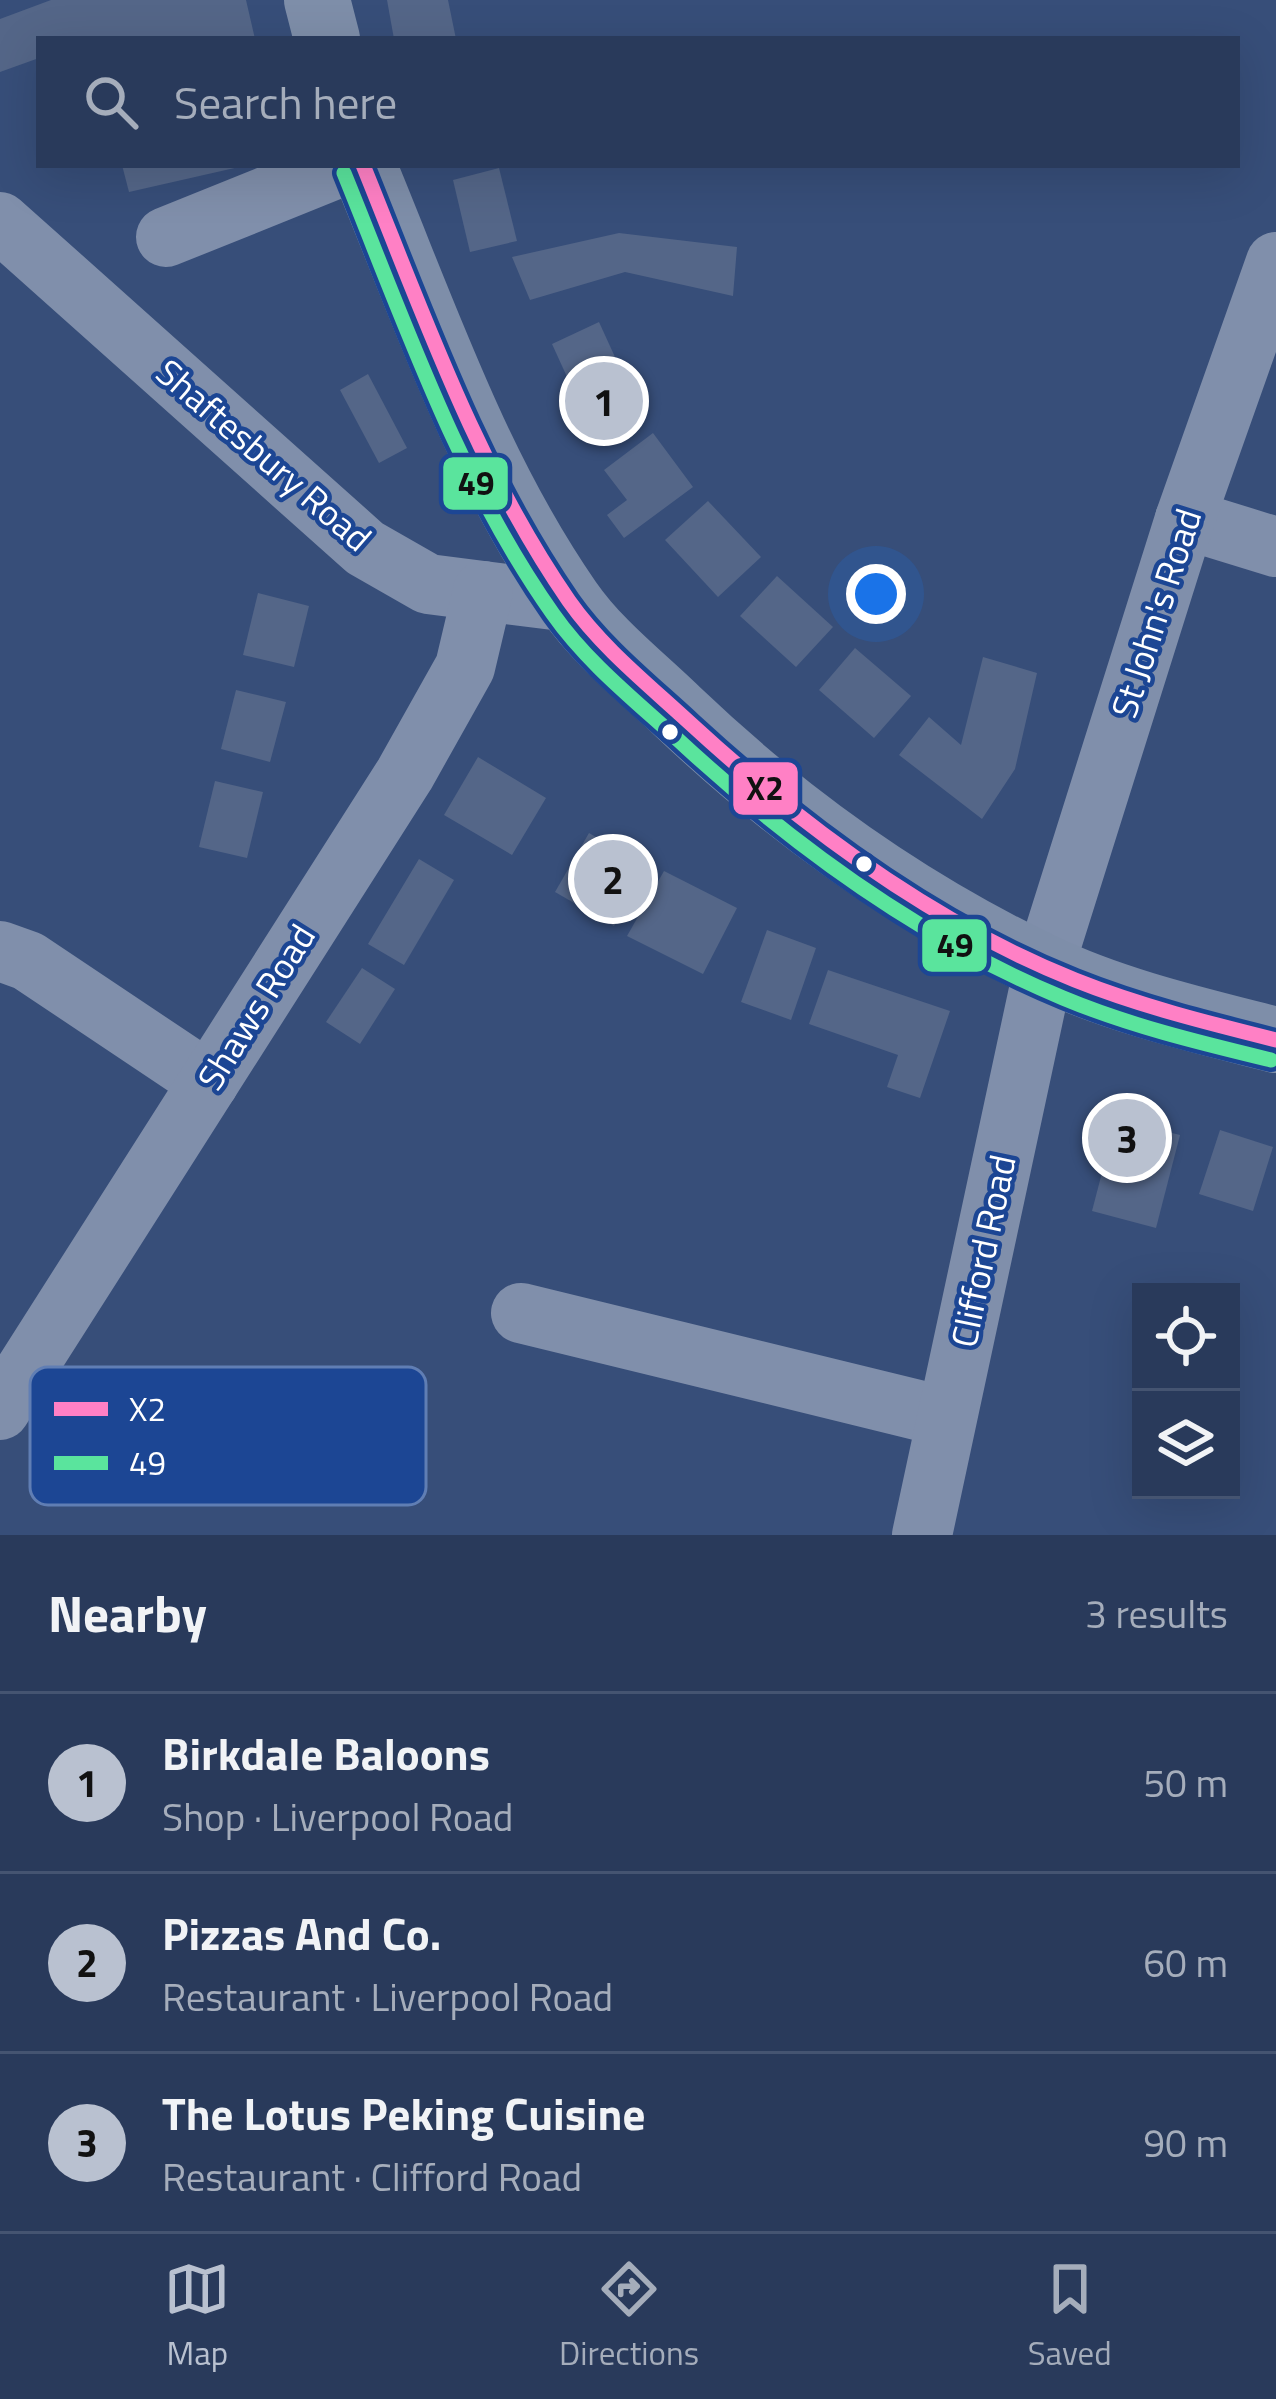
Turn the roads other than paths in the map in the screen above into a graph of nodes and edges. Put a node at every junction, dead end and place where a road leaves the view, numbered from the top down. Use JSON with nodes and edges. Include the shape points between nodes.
{"nodes":[{"id":1,"x":317,"y":0,"type":"edge"},
{"id":2,"x":326,"y":36,"type":"edge"},
{"id":3,"x":338,"y":168,"type":"edge"},
{"id":4,"x":364,"y":168,"type":"edge"},
{"id":5,"x":0,"y":222,"type":"edge"},
{"id":6,"x":166,"y":237,"type":"dead end"},
{"id":7,"x":1276,"y":262,"type":"edge"},
{"id":8,"x":1185,"y":519,"type":"junction"},
{"id":9,"x":1276,"y":547,"type":"edge"},
{"id":10,"x":483,"y":591,"type":"junction"},
{"id":11,"x":570,"y":602,"type":"junction"},
{"id":12,"x":0,"y":951,"type":"edge"},
{"id":13,"x":1044,"y":967,"type":"junction"},
{"id":14,"x":1276,"y":1040,"type":"edge"},
{"id":15,"x":208,"y":1082,"type":"junction"},
{"id":16,"x":521,"y":1313,"type":"dead end"},
{"id":17,"x":0,"y":1410,"type":"edge"},
{"id":18,"x":946,"y":1417,"type":"junction"},
{"id":19,"x":922,"y":1535,"type":"edge"}],
"edges":[{"from":1,"to":2,"type":"main road"},
{"from":3,"to":6,"type":"street"},
{"from":4,"to":11,"type":"main road","via":[[497,484]]},
{"from":5,"to":10,"type":"street","name":"Shaftesbury Road","via":[[365,548],[428,584]]},
{"from":7,"to":8,"type":"street","name":"St John's Road"},
{"from":8,"to":9,"type":"street"},
{"from":8,"to":13,"type":"street","name":"St John's Road"},
{"from":10,"to":11,"type":"street","name":"Shaftesbury Road"},
{"from":10,"to":15,"type":"street","name":"Shaws Road","via":[[465,667]]},
{"from":11,"to":13,"type":"main road","via":[[723,754],[863,868]]},
{"from":12,"to":15,"type":"street","via":[[28,961]]},
{"from":13,"to":14,"type":"main road"},
{"from":13,"to":18,"type":"street","name":"Clifford Road"},
{"from":15,"to":17,"type":"street","name":"Shaws Road"},
{"from":16,"to":18,"type":"street"},
{"from":18,"to":19,"type":"street","name":"Clifford Road"}]}
